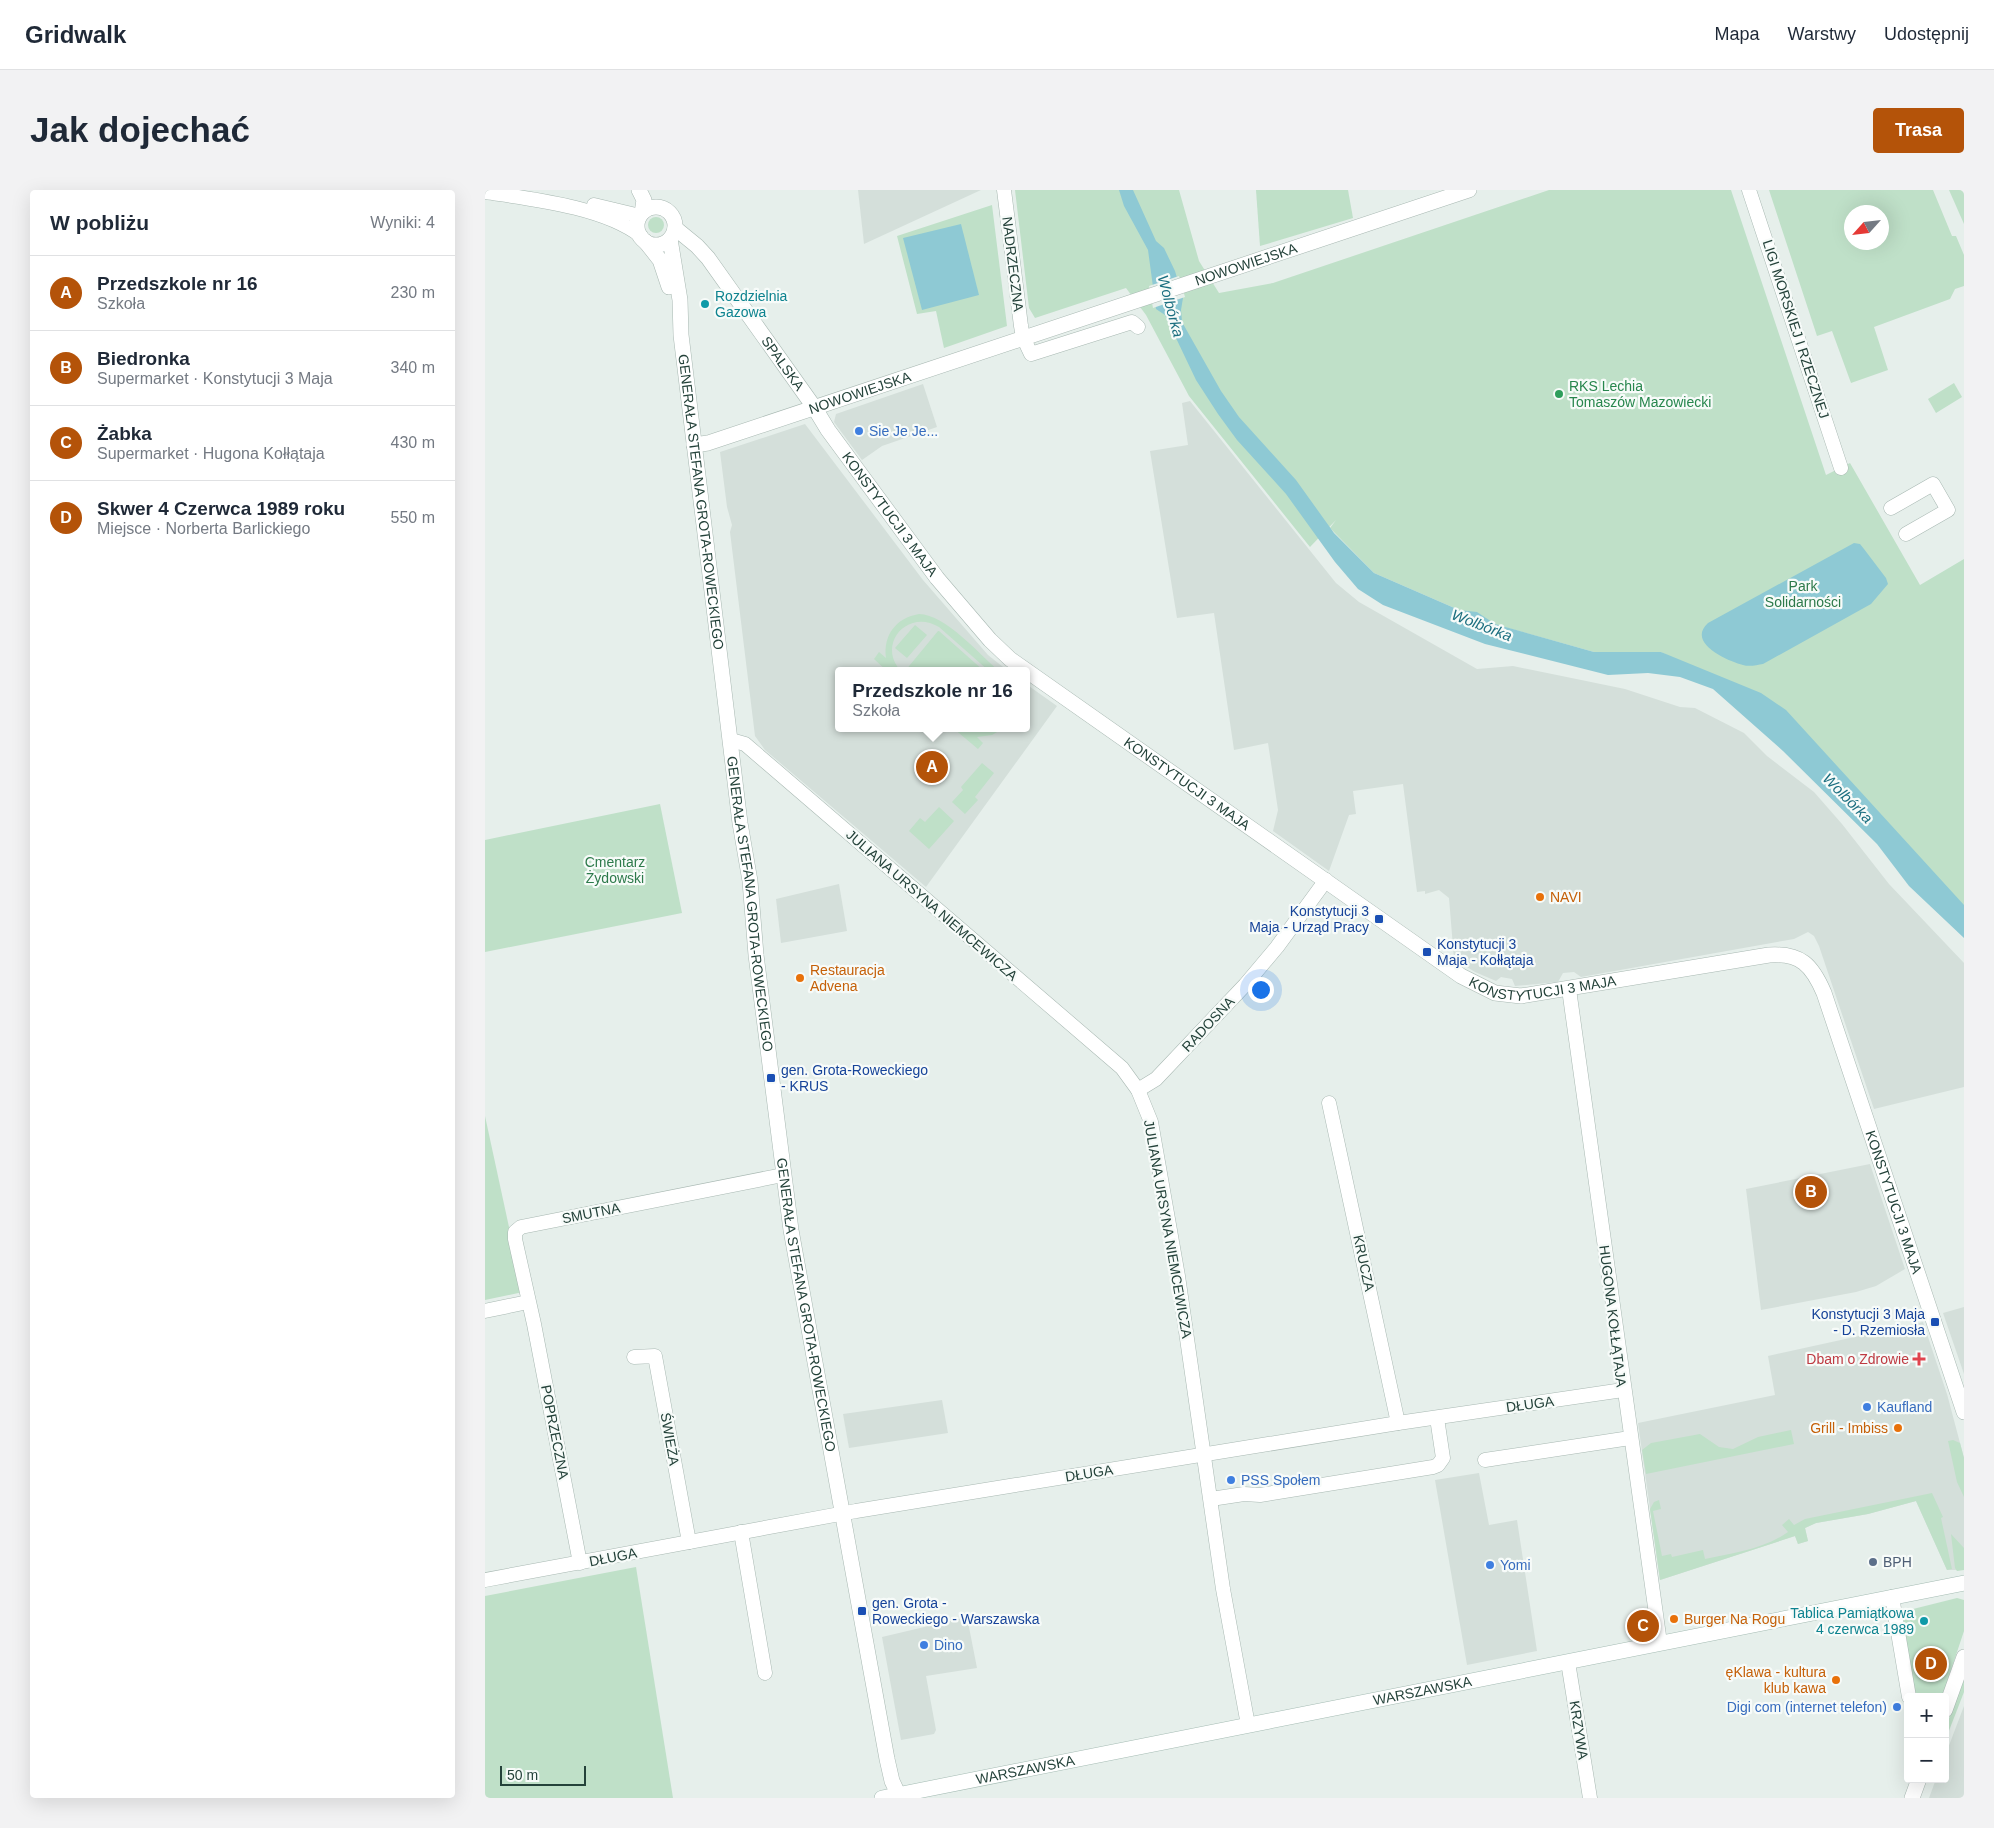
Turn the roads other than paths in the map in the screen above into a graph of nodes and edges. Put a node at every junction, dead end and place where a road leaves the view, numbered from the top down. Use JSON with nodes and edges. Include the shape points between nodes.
{"nodes":[{"id":1,"x":639,"y":190,"type":"edge"},
{"id":2,"x":650,"y":190,"type":"edge"},
{"id":3,"x":1004,"y":190,"type":"edge"},
{"id":4,"x":1469,"y":190,"type":"edge"},
{"id":5,"x":1749,"y":190,"type":"edge"},
{"id":6,"x":485,"y":192,"type":"edge"},
{"id":7,"x":542,"y":201,"type":"junction"},
{"id":8,"x":657,"y":207,"type":"junction"},
{"id":9,"x":641,"y":215,"type":"junction"},
{"id":10,"x":672,"y":233,"type":"junction"},
{"id":11,"x":643,"y":238,"type":"junction"},
{"id":12,"x":1138,"y":328,"type":"dead end"},
{"id":13,"x":681,"y":335,"type":"junction"},
{"id":14,"x":1023,"y":337,"type":"junction"},
{"id":15,"x":814,"y":407,"type":"junction"},
{"id":16,"x":694,"y":445,"type":"junction"},
{"id":17,"x":1841,"y":468,"type":"dead end"},
{"id":18,"x":1891,"y":508,"type":"dead end"},
{"id":19,"x":1906,"y":534,"type":"dead end"},
{"id":20,"x":1025,"y":667,"type":"edge"},
{"id":21,"x":1030,"y":670,"type":"edge"},
{"id":22,"x":731,"y":740,"type":"junction"},
{"id":23,"x":1325,"y":880,"type":"junction"},
{"id":24,"x":1569,"y":989,"type":"junction"},
{"id":25,"x":1138,"y":1090,"type":"junction"},
{"id":26,"x":1329,"y":1103,"type":"dead end"},
{"id":27,"x":783,"y":1175,"type":"junction"},
{"id":28,"x":528,"y":1302,"type":"junction"},
{"id":29,"x":485,"y":1311,"type":"edge"},
{"id":30,"x":634,"y":1357,"type":"dead end"},
{"id":31,"x":1623,"y":1390,"type":"junction"},
{"id":32,"x":1964,"y":1412,"type":"edge"},
{"id":33,"x":1437,"y":1418,"type":"junction"},
{"id":34,"x":1399,"y":1423,"type":"junction"},
{"id":35,"x":1630,"y":1438,"type":"junction"},
{"id":36,"x":1205,"y":1455,"type":"junction"},
{"id":37,"x":1485,"y":1460,"type":"dead end"},
{"id":38,"x":1211,"y":1499,"type":"junction"},
{"id":39,"x":842,"y":1514,"type":"junction"},
{"id":40,"x":741,"y":1532,"type":"junction"},
{"id":41,"x":689,"y":1542,"type":"junction"},
{"id":42,"x":580,"y":1563,"type":"junction"},
{"id":43,"x":485,"y":1580,"type":"edge"},
{"id":44,"x":1964,"y":1583,"type":"edge"},
{"id":45,"x":1892,"y":1597,"type":"junction"},
{"id":46,"x":1660,"y":1643,"type":"junction"},
{"id":47,"x":1964,"y":1657,"type":"edge"},
{"id":48,"x":1568,"y":1662,"type":"junction"},
{"id":49,"x":765,"y":1673,"type":"dead end"},
{"id":50,"x":1908,"y":1693,"type":"edge"},
{"id":51,"x":1949,"y":1699,"type":"edge"},
{"id":52,"x":1248,"y":1725,"type":"junction"},
{"id":53,"x":1918,"y":1783,"type":"edge"},
{"id":54,"x":940,"y":1786,"type":"junction"},
{"id":55,"x":899,"y":1796,"type":"edge"},
{"id":56,"x":882,"y":1798,"type":"edge"},
{"id":57,"x":926,"y":1798,"type":"edge"},
{"id":58,"x":1590,"y":1798,"type":"edge"},
{"id":59,"x":1912,"y":1798,"type":"edge"}],
"edges":[{"from":1,"to":9,"type":"street","via":[[644,200]]},
{"from":2,"to":8,"type":"street"},
{"from":3,"to":14,"type":"street","name":"NADRZECZNA"},
{"from":4,"to":14,"type":"street","name":"NOWOWIEJSKA"},
{"from":5,"to":17,"type":"street","name":"LIGI MORSKIEJ I RZECZNEJ"},
{"from":6,"to":7,"type":"street"},
{"from":7,"to":9,"type":"street","via":[[587,203]]},
{"from":7,"to":11,"type":"street","via":[[619,222]]},
{"from":8,"to":9,"type":"street"},
{"from":8,"to":10,"type":"street","via":[[669,212],[674,222]]},
{"from":9,"to":11,"type":"street","via":[[637,226]]},
{"from":10,"to":11,"type":"street","via":[[655,244]]},
{"from":10,"to":13,"type":"street","name":"GENERAŁA STEFANA GROTA-ROWECKIEGO"},
{"from":10,"to":15,"type":"street","name":"SPALSKA","via":[[697,246],[708,258]]},
{"from":11,"to":13,"type":"street","name":"GENERAŁA STEFANA GROTA-ROWECKIEGO","via":[[654,250],[665,272]]},
{"from":12,"to":14,"type":"street","via":[[1133,322],[1031,354]]},
{"from":13,"to":16,"type":"street","name":"GENERAŁA STEFANA GROTA-ROWECKIEGO"},
{"from":14,"to":15,"type":"street","name":"NOWOWIEJSKA"},
{"from":15,"to":16,"type":"street","name":"NOWOWIEJSKA"},
{"from":15,"to":20,"type":"street","name":"KONSTYTUCJI 3 MAJA","via":[[937,578],[1000,649]]},
{"from":16,"to":22,"type":"street","name":"GENERAŁA STEFANA GROTA-ROWECKIEGO"},
{"from":18,"to":19,"type":"street","via":[[1933,484],[1948,510]]},
{"from":21,"to":23,"type":"street","name":"KONSTYTUCJI 3 MAJA"},
{"from":22,"to":25,"type":"street","name":"JULIANA URSYNA NIEMCEWICZA","via":[[745,744],[1122,1068]]},
{"from":22,"to":27,"type":"street","name":"GENERAŁA STEFANA GROTA-ROWECKIEGO"},
{"from":23,"to":24,"type":"street","name":"KONSTYTUCJI 3 MAJA","via":[[1483,989],[1507,996],[1521,996]]},
{"from":23,"to":25,"type":"street","name":"RADOSNA","via":[[1245,985],[1156,1079]]},
{"from":24,"to":31,"type":"street","name":"HUGONA KOŁŁĄTAJA"},
{"from":24,"to":32,"type":"street","name":"KONSTYTUCJI 3 MAJA","via":[[1769,954],[1792,956],[1805,963],[1816,975],[1824,993]]},
{"from":25,"to":36,"type":"street","name":"JULIANA URSYNA NIEMCEWICZA","via":[[1151,1122]]},
{"from":26,"to":34,"type":"street","name":"KRUCZA"},
{"from":27,"to":28,"type":"street","name":"SMUTNA","via":[[521,1227],[515,1232],[515,1239]]},
{"from":27,"to":39,"type":"street","name":"GENERAŁA STEFANA GROTA-ROWECKIEGO"},
{"from":28,"to":29,"type":"street"},
{"from":28,"to":42,"type":"street","name":"POPRZECZNA"},
{"from":30,"to":41,"type":"street","name":"ŚWIEŻA","via":[[655,1356]]},
{"from":31,"to":33,"type":"street","name":"DŁUGA"},
{"from":31,"to":35,"type":"street","name":"HUGONA KOŁŁĄTAJA"},
{"from":33,"to":34,"type":"street","name":"DŁUGA"},
{"from":33,"to":38,"type":"street","via":[[1443,1458],[1433,1467],[1261,1495]]},
{"from":34,"to":36,"type":"street","name":"DŁUGA"},
{"from":35,"to":37,"type":"street"},
{"from":35,"to":46,"type":"street","name":"HUGONA KOŁŁĄTAJA"},
{"from":36,"to":38,"type":"street","name":"JULIANA URSYNA NIEMCEWICZA"},
{"from":36,"to":39,"type":"street","name":"DŁUGA"},
{"from":38,"to":52,"type":"street","name":"JULIANA URSYNA NIEMCEWICZA","via":[[1223,1589]]},
{"from":39,"to":40,"type":"street","name":"DŁUGA"},
{"from":39,"to":55,"type":"street","name":"GENERAŁA STEFANA GROTA-ROWECKIEGO","via":[[887,1759]]},
{"from":40,"to":41,"type":"street","name":"DŁUGA"},
{"from":40,"to":49,"type":"street"},
{"from":41,"to":42,"type":"street","name":"DŁUGA"},
{"from":42,"to":43,"type":"street","name":"DŁUGA"},
{"from":44,"to":45,"type":"street","name":"WARSZAWSKA"},
{"from":45,"to":46,"type":"street","name":"WARSZAWSKA"},
{"from":45,"to":50,"type":"street"},
{"from":46,"to":48,"type":"street","name":"WARSZAWSKA"},
{"from":47,"to":51,"type":"street"},
{"from":48,"to":52,"type":"street","name":"WARSZAWSKA"},
{"from":48,"to":58,"type":"street","name":"KRZYWA"},
{"from":52,"to":54,"type":"street","name":"WARSZAWSKA"},
{"from":53,"to":59,"type":"street"},
{"from":54,"to":55,"type":"street","name":"WARSZAWSKA"},
{"from":54,"to":57,"type":"street"},
{"from":55,"to":56,"type":"street","name":"WARSZAWSKA"}]}
